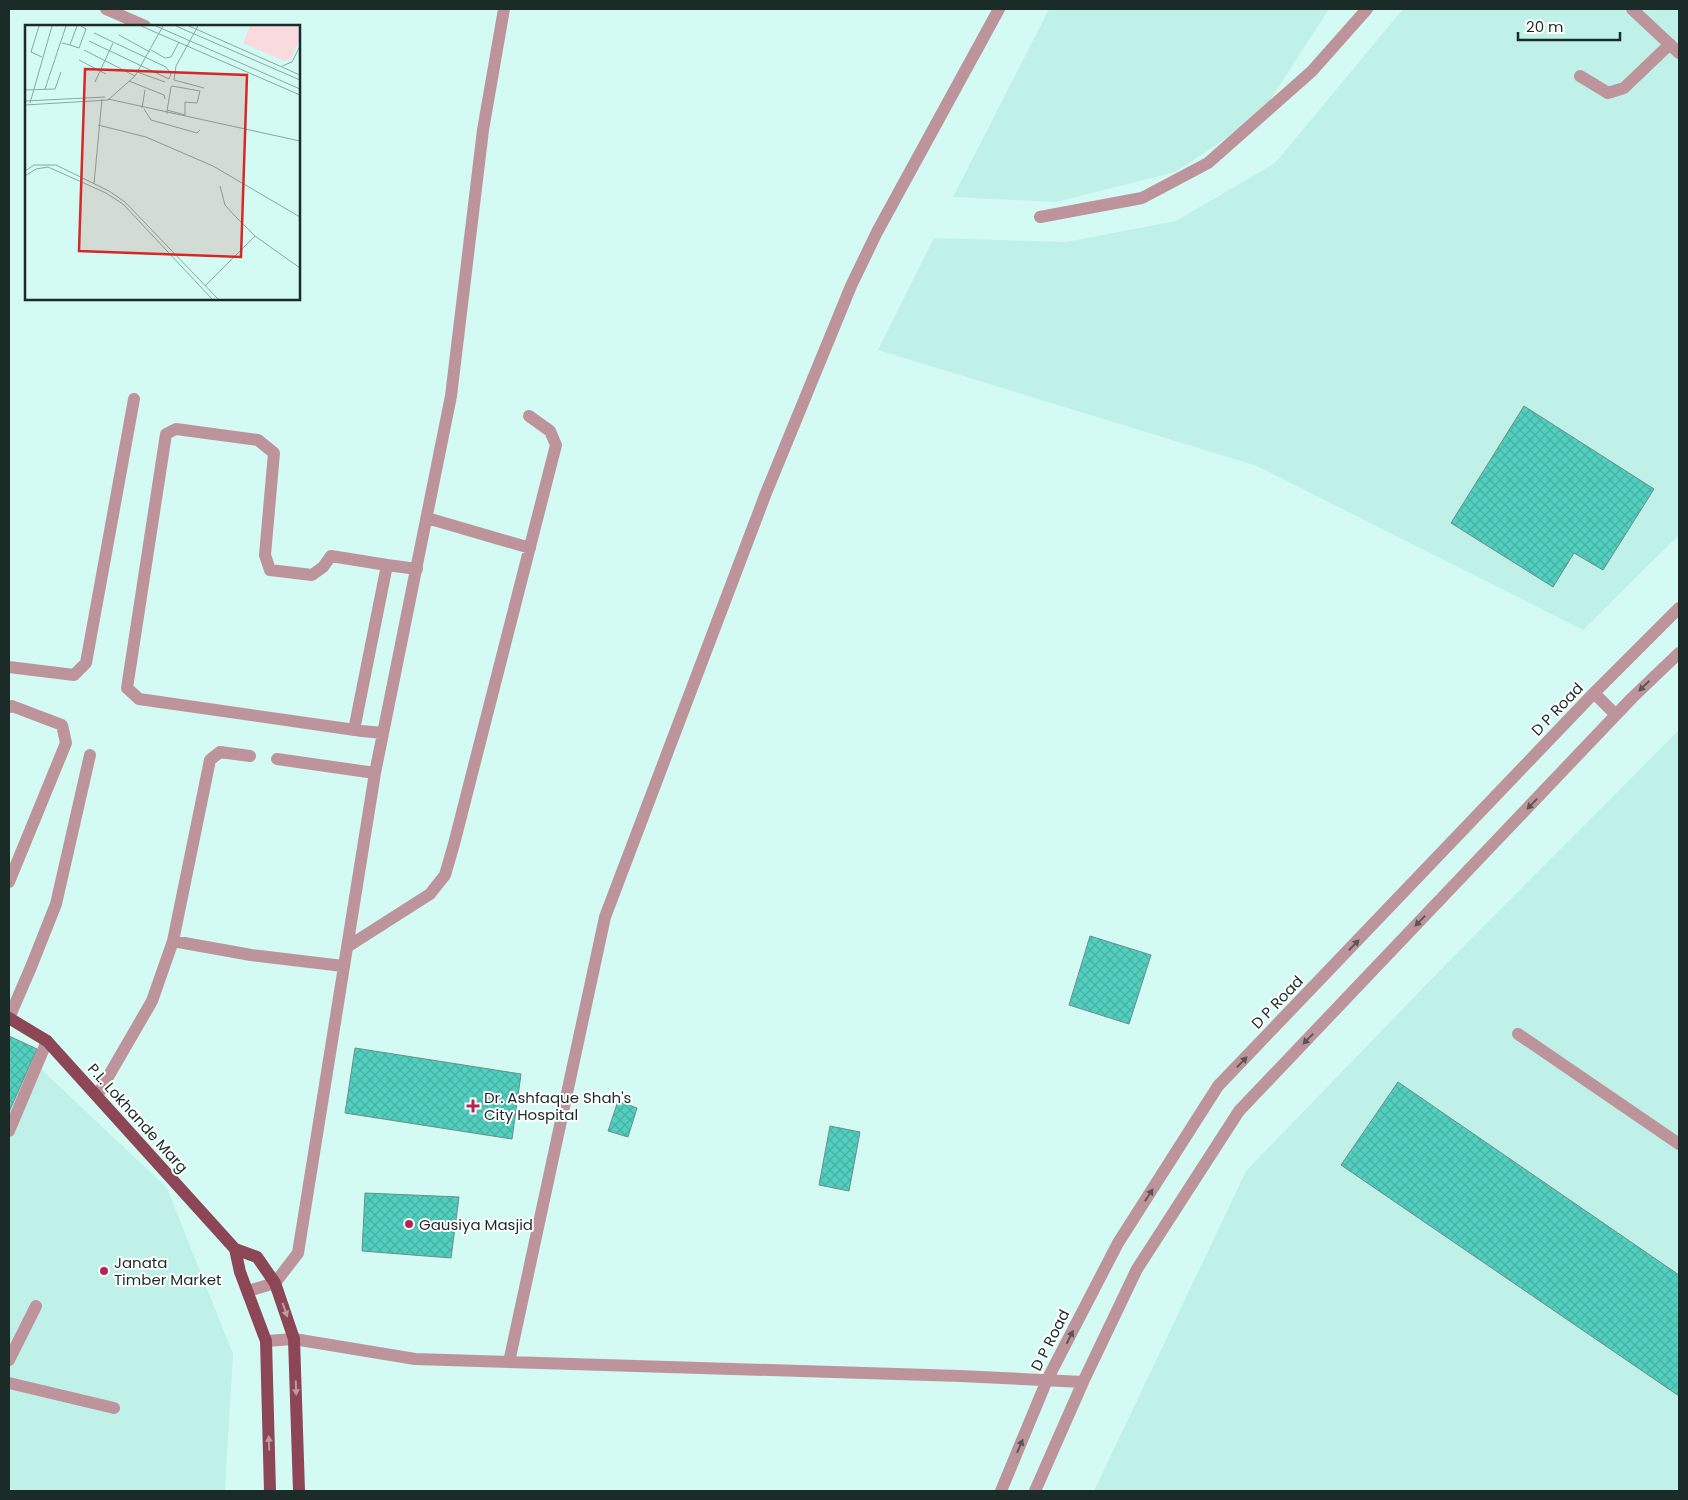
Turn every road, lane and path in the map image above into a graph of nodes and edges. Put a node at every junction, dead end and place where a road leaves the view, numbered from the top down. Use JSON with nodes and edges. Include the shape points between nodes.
{"nodes":[{"id":1,"x":106,"y":9,"type":"edge"},
{"id":2,"x":504,"y":9,"type":"edge"},
{"id":3,"x":999,"y":9,"type":"edge"},
{"id":4,"x":1367,"y":9,"type":"edge"},
{"id":5,"x":1632,"y":9,"type":"edge"},
{"id":6,"x":143,"y":25,"type":"edge"},
{"id":7,"x":1675,"y":48,"type":"edge"},
{"id":8,"x":1580,"y":76,"type":"dead end"},
{"id":9,"x":1040,"y":218,"type":"dead end"},
{"id":10,"x":134,"y":399,"type":"dead end"},
{"id":11,"x":529,"y":416,"type":"dead end"},
{"id":12,"x":427,"y":518,"type":"junction"},
{"id":13,"x":530,"y":548,"type":"junction"},
{"id":14,"x":387,"y":565,"type":"junction"},
{"id":15,"x":417,"y":569,"type":"junction"},
{"id":16,"x":1679,"y":608,"type":"edge"},
{"id":17,"x":1679,"y":653,"type":"edge"},
{"id":18,"x":9,"y":667,"type":"edge"},
{"id":19,"x":1594,"y":693,"type":"junction"},
{"id":20,"x":9,"y":707,"type":"edge"},
{"id":21,"x":1616,"y":715,"type":"junction"},
{"id":22,"x":354,"y":730,"type":"junction"},
{"id":23,"x":383,"y":733,"type":"junction"},
{"id":24,"x":90,"y":755,"type":"dead end"},
{"id":25,"x":250,"y":756,"type":"dead end"},
{"id":26,"x":277,"y":759,"type":"dead end"},
{"id":27,"x":375,"y":773,"type":"junction"},
{"id":28,"x":9,"y":882,"type":"edge"},
{"id":29,"x":173,"y":942,"type":"junction"},
{"id":30,"x":347,"y":947,"type":"junction"},
{"id":31,"x":344,"y":966,"type":"junction"},
{"id":32,"x":9,"y":1018,"type":"edge"},
{"id":33,"x":1518,"y":1034,"type":"dead end"},
{"id":34,"x":47,"y":1041,"type":"junction"},
{"id":35,"x":97,"y":1096,"type":"junction"},
{"id":36,"x":9,"y":1131,"type":"edge"},
{"id":37,"x":1679,"y":1144,"type":"edge"},
{"id":38,"x":235,"y":1249,"type":"junction"},
{"id":39,"x":276,"y":1283,"type":"junction"},
{"id":40,"x":248,"y":1291,"type":"junction"},
{"id":41,"x":36,"y":1306,"type":"dead end"},
{"id":42,"x":294,"y":1339,"type":"junction"},
{"id":43,"x":266,"y":1341,"type":"junction"},
{"id":44,"x":9,"y":1360,"type":"edge"},
{"id":45,"x":509,"y":1362,"type":"junction"},
{"id":46,"x":1048,"y":1380,"type":"junction"},
{"id":47,"x":1083,"y":1382,"type":"junction"},
{"id":48,"x":9,"y":1383,"type":"edge"},
{"id":49,"x":114,"y":1408,"type":"dead end"},
{"id":50,"x":270,"y":1491,"type":"edge"},
{"id":51,"x":299,"y":1491,"type":"edge"},
{"id":52,"x":1001,"y":1491,"type":"edge"},
{"id":53,"x":1035,"y":1491,"type":"edge"}],
"edges":[{"from":1,"to":6,"type":"street"},
{"from":2,"to":12,"type":"street","via":[[482,130],[451,396]]},
{"from":3,"to":45,"type":"street","via":[[850,286],[766,493],[606,917]]},
{"from":4,"to":9,"type":"street","via":[[1312,71],[1208,163],[1142,198]]},
{"from":5,"to":7,"type":"street"},
{"from":7,"to":8,"type":"street","via":[[1624,88],[1608,93]]},
{"from":10,"to":18,"type":"street","via":[[86,663],[74,675]]},
{"from":11,"to":13,"type":"street","via":[[550,431],[556,445]]},
{"from":12,"to":13,"type":"street"},
{"from":12,"to":15,"type":"street"},
{"from":13,"to":30,"type":"street","via":[[445,874],[430,894]]},
{"from":14,"to":15,"type":"street"},
{"from":14,"to":22,"type":"street"},
{"from":14,"to":22,"type":"street","via":[[331,556],[312,575],[270,570],[265,556],[274,453],[258,440],[176,429],[166,434],[127,688],[139,700]]},
{"from":15,"to":23,"type":"street"},
{"from":16,"to":19,"type":"street","name":"D P Road"},
{"from":17,"to":21,"type":"street","one_way":true},
{"from":19,"to":21,"type":"street"},
{"from":46,"to":19,"type":"street","name":"D P Road","one_way":true,"via":[[1118,1243],[1218,1086]]},
{"from":20,"to":28,"type":"street","via":[[62,725],[66,743]]},
{"from":21,"to":47,"type":"street","one_way":true,"via":[[1239,1111],[1137,1269]]},
{"from":22,"to":23,"type":"street"},
{"from":23,"to":27,"type":"street"},
{"from":24,"to":32,"type":"street","via":[[56,904]]},
{"from":25,"to":29,"type":"street","via":[[220,752],[210,760]]},
{"from":26,"to":27,"type":"street"},
{"from":27,"to":30,"type":"street"},
{"from":29,"to":31,"type":"street"},
{"from":29,"to":35,"type":"street","via":[[152,1001]]},
{"from":30,"to":31,"type":"street"},
{"from":31,"to":39,"type":"street","via":[[298,1253]]},
{"from":32,"to":34,"type":"main road","name":"P.L. Lokhande Marg"},
{"from":33,"to":37,"type":"street"},
{"from":34,"to":35,"type":"main road","name":"P.L. Lokhande Marg"},
{"from":34,"to":36,"type":"street"},
{"from":35,"to":38,"type":"main road","name":"P.L. Lokhande Marg"},
{"from":38,"to":39,"type":"main road","name":"P.L. Lokhande Marg","via":[[257,1257]]},
{"from":38,"to":40,"type":"main road","name":"P.L. Lokhande Marg"},
{"from":39,"to":40,"type":"street"},
{"from":39,"to":42,"type":"main road","name":"P.L. Lokhande Marg","one_way":true},
{"from":40,"to":43,"type":"main road","name":"P.L. Lokhande Marg"},
{"from":41,"to":44,"type":"street"},
{"from":42,"to":43,"type":"street"},
{"from":42,"to":45,"type":"street","via":[[415,1359]]},
{"from":42,"to":51,"type":"main road","name":"P.L. Lokhande Marg","one_way":true},
{"from":50,"to":43,"type":"main road","name":"P.L. Lokhande Marg","one_way":true},
{"from":45,"to":46,"type":"street"},
{"from":46,"to":47,"type":"street"},
{"from":52,"to":46,"type":"street","name":"D P Road","one_way":true},
{"from":47,"to":53,"type":"street"},
{"from":48,"to":49,"type":"street"}]}
